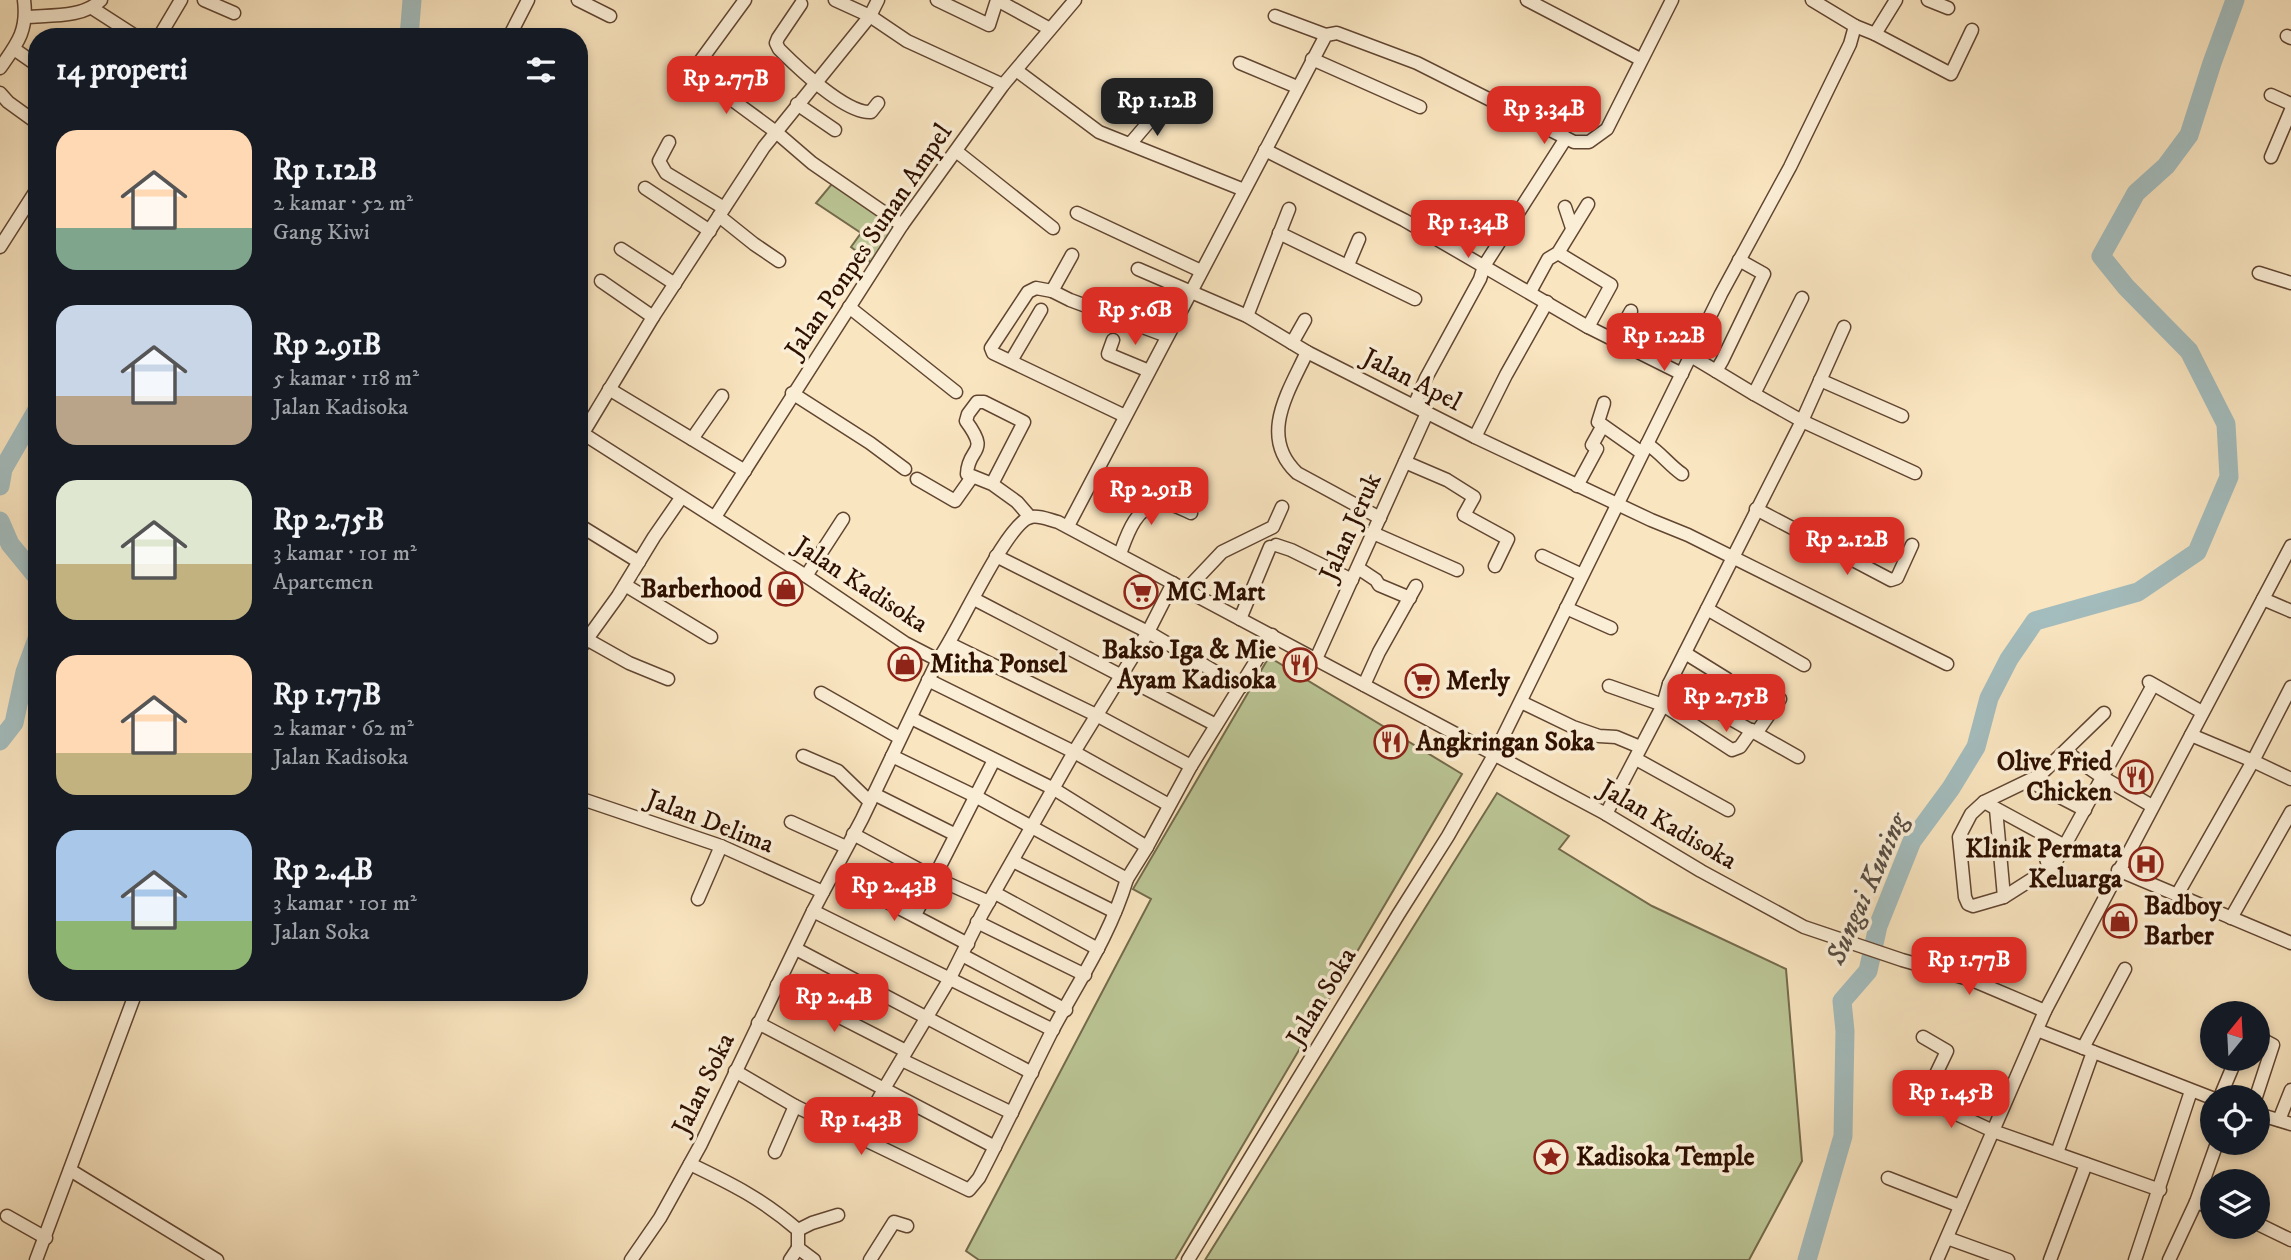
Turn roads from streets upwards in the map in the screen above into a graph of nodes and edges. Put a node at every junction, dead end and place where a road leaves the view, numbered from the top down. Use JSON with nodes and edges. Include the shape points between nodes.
{"nodes":[{"id":1,"x":24,"y":0,"type":"edge"},
{"id":2,"x":181,"y":0,"type":"edge"},
{"id":3,"x":204,"y":0,"type":"edge"},
{"id":4,"x":528,"y":0,"type":"edge"},
{"id":5,"x":578,"y":0,"type":"edge"},
{"id":6,"x":745,"y":0,"type":"edge"},
{"id":7,"x":835,"y":0,"type":"edge"},
{"id":8,"x":878,"y":0,"type":"edge"},
{"id":9,"x":937,"y":0,"type":"edge"},
{"id":10,"x":997,"y":0,"type":"edge"},
{"id":11,"x":1075,"y":0,"type":"edge"},
{"id":12,"x":1527,"y":0,"type":"edge"},
{"id":13,"x":1672,"y":0,"type":"edge"},
{"id":14,"x":1812,"y":0,"type":"edge"},
{"id":15,"x":1896,"y":0,"type":"edge"},
{"id":16,"x":1928,"y":0,"type":"edge"},
{"id":17,"x":96,"y":4,"type":"edge"},
{"id":18,"x":801,"y":4,"type":"dead end"},
{"id":19,"x":1948,"y":8,"type":"dead end"},
{"id":20,"x":234,"y":13,"type":"dead end"},
{"id":21,"x":610,"y":16,"type":"dead end"},
{"id":22,"x":870,"y":16,"type":"junction"},
{"id":23,"x":1275,"y":16,"type":"dead end"},
{"id":24,"x":26,"y":17,"type":"junction"},
{"id":25,"x":1855,"y":26,"type":"junction"},
{"id":26,"x":125,"y":28,"type":"edge"},
{"id":27,"x":164,"y":28,"type":"edge"},
{"id":28,"x":514,"y":28,"type":"edge"},
{"id":29,"x":1050,"y":29,"type":"junction"},
{"id":30,"x":1972,"y":30,"type":"dead end"},
{"id":31,"x":1875,"y":34,"type":"junction"},
{"id":32,"x":1326,"y":35,"type":"junction"},
{"id":33,"x":14,"y":49,"type":"junction"},
{"id":34,"x":28,"y":59,"type":"edge"},
{"id":35,"x":1312,"y":59,"type":"junction"},
{"id":36,"x":1640,"y":59,"type":"junction"},
{"id":37,"x":1240,"y":63,"type":"dead end"},
{"id":38,"x":0,"y":68,"type":"edge"},
{"id":39,"x":1016,"y":70,"type":"junction"},
{"id":40,"x":814,"y":83,"type":"junction"},
{"id":41,"x":1003,"y":85,"type":"junction"},
{"id":42,"x":1297,"y":87,"type":"junction"},
{"id":43,"x":0,"y":93,"type":"edge"},
{"id":44,"x":2271,"y":95,"type":"dead end"},
{"id":45,"x":878,"y":103,"type":"dead end"},
{"id":46,"x":797,"y":104,"type":"junction"},
{"id":47,"x":2291,"y":104,"type":"edge"},
{"id":48,"x":1420,"y":107,"type":"dead end"},
{"id":49,"x":1159,"y":110,"type":"dead end"},
{"id":50,"x":2291,"y":110,"type":"edge"},
{"id":51,"x":28,"y":116,"type":"edge"},
{"id":52,"x":835,"y":130,"type":"dead end"},
{"id":53,"x":776,"y":132,"type":"junction"},
{"id":54,"x":1566,"y":138,"type":"junction"},
{"id":55,"x":669,"y":142,"type":"dead end"},
{"id":56,"x":1130,"y":144,"type":"junction"},
{"id":57,"x":1265,"y":150,"type":"junction"},
{"id":58,"x":956,"y":151,"type":"junction"},
{"id":59,"x":2271,"y":157,"type":"dead end"},
{"id":60,"x":645,"y":188,"type":"dead end"},
{"id":61,"x":1244,"y":190,"type":"junction"},
{"id":62,"x":28,"y":203,"type":"edge"},
{"id":63,"x":1588,"y":204,"type":"dead end"},
{"id":64,"x":1565,"y":207,"type":"dead end"},
{"id":65,"x":1289,"y":209,"type":"dead end"},
{"id":66,"x":722,"y":212,"type":"junction"},
{"id":67,"x":1077,"y":213,"type":"dead end"},
{"id":68,"x":902,"y":225,"type":"junction"},
{"id":69,"x":1053,"y":228,"type":"dead end"},
{"id":70,"x":1572,"y":228,"type":"junction"},
{"id":71,"x":710,"y":231,"type":"junction"},
{"id":72,"x":1279,"y":233,"type":"junction"},
{"id":73,"x":1359,"y":239,"type":"dead end"},
{"id":74,"x":0,"y":247,"type":"edge"},
{"id":75,"x":621,"y":249,"type":"dead end"},
{"id":76,"x":1558,"y":253,"type":"junction"},
{"id":77,"x":1072,"y":255,"type":"dead end"},
{"id":78,"x":1739,"y":260,"type":"junction"},
{"id":79,"x":779,"y":261,"type":"dead end"},
{"id":80,"x":1348,"y":265,"type":"junction"},
{"id":81,"x":1484,"y":266,"type":"junction"},
{"id":82,"x":1138,"y":269,"type":"dead end"},
{"id":83,"x":1201,"y":271,"type":"junction"},
{"id":84,"x":2259,"y":273,"type":"dead end"},
{"id":85,"x":601,"y":281,"type":"dead end"},
{"id":86,"x":2291,"y":283,"type":"edge"},
{"id":87,"x":675,"y":284,"type":"junction"},
{"id":88,"x":1052,"y":291,"type":"junction"},
{"id":89,"x":1191,"y":292,"type":"junction"},
{"id":90,"x":1530,"y":292,"type":"junction"},
{"id":91,"x":1802,"y":298,"type":"dead end"},
{"id":92,"x":1415,"y":299,"type":"dead end"},
{"id":93,"x":1547,"y":302,"type":"junction"},
{"id":94,"x":849,"y":307,"type":"junction"},
{"id":95,"x":1041,"y":310,"type":"dead end"},
{"id":96,"x":1631,"y":311,"type":"dead end"},
{"id":97,"x":1247,"y":316,"type":"junction"},
{"id":98,"x":653,"y":317,"type":"junction"},
{"id":99,"x":1305,"y":320,"type":"dead end"},
{"id":100,"x":1588,"y":327,"type":"junction"},
{"id":101,"x":1844,"y":327,"type":"dead end"},
{"id":102,"x":1167,"y":336,"type":"junction"},
{"id":103,"x":1113,"y":340,"type":"dead end"},
{"id":104,"x":1615,"y":340,"type":"junction"},
{"id":105,"x":1292,"y":343,"type":"junction"},
{"id":106,"x":1307,"y":352,"type":"junction"},
{"id":107,"x":1691,"y":356,"type":"junction"},
{"id":108,"x":1011,"y":361,"type":"junction"},
{"id":109,"x":1149,"y":371,"type":"junction"},
{"id":110,"x":1716,"y":371,"type":"junction"},
{"id":111,"x":1682,"y":374,"type":"junction"},
{"id":112,"x":1820,"y":380,"type":"junction"},
{"id":113,"x":608,"y":389,"type":"junction"},
{"id":114,"x":956,"y":392,"type":"dead end"},
{"id":115,"x":792,"y":393,"type":"junction"},
{"id":116,"x":1754,"y":394,"type":"junction"},
{"id":117,"x":722,"y":396,"type":"dead end"},
{"id":118,"x":1604,"y":403,"type":"dead end"},
{"id":119,"x":1414,"y":406,"type":"junction"},
{"id":120,"x":1427,"y":413,"type":"junction"},
{"id":121,"x":1125,"y":416,"type":"junction"},
{"id":122,"x":1902,"y":416,"type":"dead end"},
{"id":123,"x":1802,"y":421,"type":"junction"},
{"id":124,"x":588,"y":423,"type":"edge"},
{"id":125,"x":1602,"y":427,"type":"junction"},
{"id":126,"x":1475,"y":437,"type":"junction"},
{"id":127,"x":692,"y":439,"type":"junction"},
{"id":128,"x":588,"y":442,"type":"edge"},
{"id":129,"x":1645,"y":448,"type":"junction"},
{"id":130,"x":1405,"y":462,"type":"junction"},
{"id":131,"x":905,"y":469,"type":"dead end"},
{"id":132,"x":745,"y":471,"type":"junction"},
{"id":133,"x":1915,"y":473,"type":"dead end"},
{"id":134,"x":1682,"y":474,"type":"dead end"},
{"id":135,"x":972,"y":477,"type":"junction"},
{"id":136,"x":917,"y":479,"type":"dead end"},
{"id":137,"x":992,"y":484,"type":"junction"},
{"id":138,"x":1577,"y":486,"type":"junction"},
{"id":139,"x":681,"y":498,"type":"junction"},
{"id":140,"x":1616,"y":504,"type":"junction"},
{"id":141,"x":1282,"y":507,"type":"dead end"},
{"id":142,"x":1756,"y":509,"type":"junction"},
{"id":143,"x":1191,"y":513,"type":"dead end"},
{"id":144,"x":715,"y":517,"type":"junction"},
{"id":145,"x":1030,"y":517,"type":"junction"},
{"id":146,"x":1380,"y":517,"type":"junction"},
{"id":147,"x":843,"y":519,"type":"dead end"},
{"id":148,"x":1068,"y":526,"type":"junction"},
{"id":149,"x":588,"y":531,"type":"edge"},
{"id":150,"x":1373,"y":533,"type":"junction"},
{"id":151,"x":1912,"y":545,"type":"dead end"},
{"id":152,"x":2291,"y":546,"type":"edge"},
{"id":153,"x":1120,"y":554,"type":"junction"},
{"id":154,"x":996,"y":556,"type":"junction"},
{"id":155,"x":1542,"y":556,"type":"dead end"},
{"id":156,"x":1732,"y":558,"type":"junction"},
{"id":157,"x":639,"y":562,"type":"junction"},
{"id":158,"x":1495,"y":566,"type":"dead end"},
{"id":159,"x":1358,"y":568,"type":"junction"},
{"id":160,"x":1457,"y":570,"type":"dead end"},
{"id":161,"x":1582,"y":575,"type":"junction"},
{"id":162,"x":806,"y":576,"type":"junction"},
{"id":163,"x":1352,"y":580,"type":"junction"},
{"id":164,"x":1173,"y":583,"type":"junction"},
{"id":165,"x":625,"y":585,"type":"junction"},
{"id":166,"x":1416,"y":586,"type":"dead end"},
{"id":167,"x":1186,"y":590,"type":"junction"},
{"id":168,"x":1410,"y":598,"type":"junction"},
{"id":169,"x":974,"y":599,"type":"junction"},
{"id":170,"x":2263,"y":599,"type":"junction"},
{"id":171,"x":1566,"y":608,"type":"junction"},
{"id":172,"x":1707,"y":609,"type":"junction"},
{"id":173,"x":2291,"y":611,"type":"edge"},
{"id":174,"x":1240,"y":619,"type":"junction"},
{"id":175,"x":1611,"y":628,"type":"dead end"},
{"id":176,"x":1148,"y":632,"type":"junction"},
{"id":177,"x":588,"y":633,"type":"edge"},
{"id":178,"x":1272,"y":635,"type":"junction"},
{"id":179,"x":711,"y":637,"type":"dead end"},
{"id":180,"x":588,"y":644,"type":"edge"},
{"id":181,"x":950,"y":644,"type":"junction"},
{"id":182,"x":1685,"y":653,"type":"junction"},
{"id":183,"x":1316,"y":659,"type":"junction"},
{"id":184,"x":938,"y":660,"type":"junction"},
{"id":185,"x":1947,"y":664,"type":"dead end"},
{"id":186,"x":1804,"y":665,"type":"dead end"},
{"id":187,"x":1122,"y":675,"type":"junction"},
{"id":188,"x":668,"y":679,"type":"dead end"},
{"id":189,"x":1727,"y":679,"type":"dead end"},
{"id":190,"x":928,"y":680,"type":"junction"},
{"id":191,"x":1669,"y":684,"type":"junction"},
{"id":192,"x":1364,"y":685,"type":"junction"},
{"id":193,"x":1609,"y":686,"type":"dead end"},
{"id":194,"x":1241,"y":687,"type":"junction"},
{"id":195,"x":2291,"y":687,"type":"edge"},
{"id":196,"x":821,"y":693,"type":"dead end"},
{"id":197,"x":1780,"y":699,"type":"dead end"},
{"id":198,"x":1521,"y":702,"type":"junction"},
{"id":199,"x":1663,"y":705,"type":"junction"},
{"id":200,"x":2202,"y":712,"type":"junction"},
{"id":201,"x":2104,"y":713,"type":"dead end"},
{"id":202,"x":1098,"y":716,"type":"junction"},
{"id":203,"x":911,"y":718,"type":"junction"},
{"id":204,"x":1216,"y":725,"type":"junction"},
{"id":205,"x":1755,"y":731,"type":"junction"},
{"id":206,"x":2191,"y":735,"type":"junction"},
{"id":207,"x":900,"y":738,"type":"junction"},
{"id":208,"x":1074,"y":752,"type":"junction"},
{"id":209,"x":2066,"y":752,"type":"junction"},
{"id":210,"x":1638,"y":753,"type":"junction"},
{"id":211,"x":1494,"y":755,"type":"junction"},
{"id":212,"x":803,"y":756,"type":"dead end"},
{"id":213,"x":892,"y":756,"type":"junction"},
{"id":214,"x":1798,"y":757,"type":"dead end"},
{"id":215,"x":994,"y":760,"type":"junction"},
{"id":216,"x":2253,"y":761,"type":"junction"},
{"id":217,"x":1191,"y":766,"type":"junction"},
{"id":218,"x":2102,"y":777,"type":"junction"},
{"id":219,"x":2291,"y":779,"type":"edge"},
{"id":220,"x":2029,"y":781,"type":"junction"},
{"id":221,"x":1054,"y":789,"type":"junction"},
{"id":222,"x":975,"y":796,"type":"junction"},
{"id":223,"x":872,"y":798,"type":"junction"},
{"id":224,"x":588,"y":801,"type":"edge"},
{"id":225,"x":1169,"y":805,"type":"junction"},
{"id":226,"x":1990,"y":806,"type":"junction"},
{"id":227,"x":2152,"y":806,"type":"junction"},
{"id":228,"x":1728,"y":810,"type":"dead end"},
{"id":229,"x":2085,"y":810,"type":"junction"},
{"id":230,"x":2291,"y":812,"type":"edge"},
{"id":231,"x":1606,"y":814,"type":"junction"},
{"id":232,"x":791,"y":822,"type":"dead end"},
{"id":233,"x":1033,"y":827,"type":"junction"},
{"id":234,"x":853,"y":834,"type":"junction"},
{"id":235,"x":954,"y":834,"type":"junction"},
{"id":236,"x":2053,"y":840,"type":"junction"},
{"id":237,"x":720,"y":846,"type":"junction"},
{"id":238,"x":2065,"y":846,"type":"junction"},
{"id":239,"x":846,"y":847,"type":"junction"},
{"id":240,"x":1147,"y":847,"type":"junction"},
{"id":241,"x":1013,"y":861,"type":"junction"},
{"id":242,"x":2050,"y":870,"type":"junction"},
{"id":243,"x":2118,"y":870,"type":"junction"},
{"id":244,"x":834,"y":874,"type":"junction"},
{"id":245,"x":933,"y":877,"type":"junction"},
{"id":246,"x":1127,"y":879,"type":"junction"},
{"id":247,"x":823,"y":892,"type":"junction"},
{"id":248,"x":2177,"y":895,"type":"junction"},
{"id":249,"x":992,"y":897,"type":"junction"},
{"id":250,"x":2004,"y":897,"type":"junction"},
{"id":251,"x":698,"y":899,"type":"dead end"},
{"id":252,"x":813,"y":911,"type":"junction"},
{"id":253,"x":1115,"y":912,"type":"junction"},
{"id":254,"x":915,"y":915,"type":"junction"},
{"id":255,"x":2231,"y":918,"type":"junction"},
{"id":256,"x":977,"y":922,"type":"junction"},
{"id":257,"x":2289,"y":938,"type":"edge"},
{"id":258,"x":796,"y":949,"type":"junction"},
{"id":259,"x":965,"y":949,"type":"junction"},
{"id":260,"x":1098,"y":949,"type":"junction"},
{"id":261,"x":2124,"y":969,"type":"dead end"},
{"id":262,"x":1085,"y":975,"type":"junction"},
{"id":263,"x":949,"y":979,"type":"junction"},
{"id":264,"x":777,"y":985,"type":"junction"},
{"id":265,"x":133,"y":1001,"type":"edge"},
{"id":266,"x":1066,"y":1010,"type":"junction"},
{"id":267,"x":2045,"y":1011,"type":"junction"},
{"id":268,"x":926,"y":1019,"type":"junction"},
{"id":269,"x":758,"y":1023,"type":"junction"},
{"id":270,"x":1053,"y":1030,"type":"junction"},
{"id":271,"x":2037,"y":1030,"type":"junction"},
{"id":272,"x":1923,"y":1037,"type":"dead end"},
{"id":273,"x":2088,"y":1050,"type":"junction"},
{"id":274,"x":904,"y":1055,"type":"junction"},
{"id":275,"x":736,"y":1071,"type":"junction"},
{"id":276,"x":1032,"y":1073,"type":"junction"},
{"id":277,"x":885,"y":1087,"type":"junction"},
{"id":278,"x":2291,"y":1090,"type":"edge"},
{"id":279,"x":2190,"y":1091,"type":"junction"},
{"id":280,"x":2200,"y":1094,"type":"edge"},
{"id":281,"x":795,"y":1106,"type":"junction"},
{"id":282,"x":1012,"y":1114,"type":"junction"},
{"id":283,"x":2285,"y":1122,"type":"edge"},
{"id":284,"x":1993,"y":1131,"type":"junction"},
{"id":285,"x":858,"y":1137,"type":"junction"},
{"id":286,"x":995,"y":1147,"type":"junction"},
{"id":287,"x":775,"y":1152,"type":"dead end"},
{"id":288,"x":2057,"y":1153,"type":"junction"},
{"id":289,"x":2213,"y":1155,"type":"edge"},
{"id":290,"x":690,"y":1164,"type":"junction"},
{"id":291,"x":2086,"y":1164,"type":"junction"},
{"id":292,"x":70,"y":1170,"type":"junction"},
{"id":293,"x":1888,"y":1178,"type":"dead end"},
{"id":294,"x":2160,"y":1190,"type":"junction"},
{"id":295,"x":2196,"y":1202,"type":"junction"},
{"id":296,"x":2200,"y":1204,"type":"edge"},
{"id":297,"x":1960,"y":1206,"type":"junction"},
{"id":298,"x":838,"y":1215,"type":"dead end"},
{"id":299,"x":7,"y":1216,"type":"dead end"},
{"id":300,"x":907,"y":1226,"type":"dead end"},
{"id":301,"x":797,"y":1230,"type":"junction"},
{"id":302,"x":2270,"y":1230,"type":"edge"},
{"id":303,"x":46,"y":1238,"type":"junction"},
{"id":304,"x":1947,"y":1238,"type":"junction"},
{"id":305,"x":2291,"y":1240,"type":"edge"},
{"id":306,"x":798,"y":1248,"type":"junction"},
{"id":307,"x":36,"y":1260,"type":"edge"},
{"id":308,"x":217,"y":1260,"type":"edge"},
{"id":309,"x":631,"y":1260,"type":"edge"},
{"id":310,"x":790,"y":1260,"type":"edge"},
{"id":311,"x":814,"y":1260,"type":"edge"},
{"id":312,"x":870,"y":1260,"type":"edge"},
{"id":313,"x":1188,"y":1260,"type":"edge"},
{"id":314,"x":1937,"y":1260,"type":"edge"},
{"id":315,"x":2006,"y":1260,"type":"edge"},
{"id":316,"x":2050,"y":1260,"type":"edge"},
{"id":317,"x":2135,"y":1260,"type":"edge"},
{"id":318,"x":2169,"y":1260,"type":"edge"}],
"edges":[{"from":1,"to":24,"type":"street"},
{"from":2,"to":27,"type":"street"},
{"from":3,"to":20,"type":"street"},
{"from":4,"to":28,"type":"street"},
{"from":5,"to":21,"type":"street"},
{"from":6,"to":53,"type":"street","via":[[693,70]]},
{"from":7,"to":22,"type":"street"},
{"from":8,"to":22,"type":"street"},
{"from":9,"to":10,"type":"street","via":[[989,25]]},
{"from":10,"to":29,"type":"street"},
{"from":11,"to":29,"type":"street","name":"Jalan Ponpes Sunan Ampel"},
{"from":12,"to":36,"type":"street"},
{"from":13,"to":36,"type":"street"},
{"from":14,"to":25,"type":"street"},
{"from":15,"to":31,"type":"street"},
{"from":16,"to":19,"type":"street"},
{"from":17,"to":24,"type":"street","via":[[82,12]]},
{"from":17,"to":26,"type":"street"},
{"from":18,"to":40,"type":"street","via":[[776,43]]},
{"from":22,"to":40,"type":"street"},
{"from":22,"to":41,"type":"street","via":[[907,41]]},
{"from":23,"to":32,"type":"street"},
{"from":24,"to":33,"type":"street"},
{"from":25,"to":31,"type":"street"},
{"from":25,"to":78,"type":"street","name":"Jalan Soka","via":[[1790,167]]},
{"from":29,"to":39,"type":"street","name":"Jalan Ponpes Sunan Ampel"},
{"from":30,"to":31,"type":"street","via":[[1951,74]]},
{"from":32,"to":35,"type":"street"},
{"from":32,"to":54,"type":"street","via":[[1337,33],[1417,63]]},
{"from":33,"to":34,"type":"street"},
{"from":33,"to":38,"type":"street"},
{"from":35,"to":42,"type":"street"},
{"from":35,"to":48,"type":"street"},
{"from":36,"to":54,"type":"street","via":[[1606,129],[1589,142]]},
{"from":37,"to":42,"type":"street"},
{"from":39,"to":41,"type":"street","name":"Jalan Ponpes Sunan Ampel"},
{"from":39,"to":56,"type":"street","via":[[1087,125]]},
{"from":40,"to":45,"type":"street","via":[[858,110],[871,112]]},
{"from":40,"to":46,"type":"street"},
{"from":41,"to":58,"type":"street","name":"Jalan Ponpes Sunan Ampel"},
{"from":42,"to":57,"type":"street"},
{"from":43,"to":51,"type":"street"},
{"from":44,"to":47,"type":"street"},
{"from":46,"to":52,"type":"street"},
{"from":46,"to":53,"type":"street"},
{"from":49,"to":56,"type":"street"},
{"from":50,"to":59,"type":"street"},
{"from":53,"to":66,"type":"street"},
{"from":53,"to":68,"type":"street","via":[[812,163]]},
{"from":54,"to":81,"type":"street"},
{"from":55,"to":66,"type":"street","via":[[659,161],[666,173]]},
{"from":56,"to":61,"type":"street"},
{"from":57,"to":61,"type":"street"},
{"from":57,"to":81,"type":"street"},
{"from":58,"to":68,"type":"street","name":"Jalan Ponpes Sunan Ampel"},
{"from":58,"to":69,"type":"street"},
{"from":60,"to":71,"type":"street"},
{"from":61,"to":83,"type":"street"},
{"from":62,"to":74,"type":"street"},
{"from":63,"to":70,"type":"street"},
{"from":64,"to":70,"type":"street"},
{"from":65,"to":72,"type":"street"},
{"from":66,"to":71,"type":"street"},
{"from":66,"to":79,"type":"street"},
{"from":67,"to":83,"type":"street"},
{"from":68,"to":94,"type":"street","name":"Jalan Ponpes Sunan Ampel"},
{"from":70,"to":76,"type":"street"},
{"from":71,"to":87,"type":"street"},
{"from":72,"to":80,"type":"street"},
{"from":72,"to":97,"type":"street"},
{"from":73,"to":80,"type":"street"},
{"from":75,"to":87,"type":"street"},
{"from":76,"to":90,"type":"street","via":[[1548,259]]},
{"from":76,"to":100,"type":"street","via":[[1611,285]]},
{"from":77,"to":88,"type":"street"},
{"from":78,"to":107,"type":"street","name":"Jalan Soka"},
{"from":78,"to":110,"type":"street","via":[[1764,274]]},
{"from":80,"to":92,"type":"street"},
{"from":81,"to":90,"type":"street"},
{"from":81,"to":119,"type":"street"},
{"from":82,"to":89,"type":"street","name":"Jalan Apel"},
{"from":83,"to":89,"type":"street"},
{"from":84,"to":86,"type":"street"},
{"from":85,"to":98,"type":"street"},
{"from":87,"to":98,"type":"street"},
{"from":88,"to":102,"type":"street"},
{"from":88,"to":108,"type":"street","via":[[1031,289],[991,348]]},
{"from":89,"to":97,"type":"street","name":"Jalan Apel"},
{"from":89,"to":102,"type":"street"},
{"from":90,"to":93,"type":"street"},
{"from":91,"to":116,"type":"street"},
{"from":93,"to":100,"type":"street"},
{"from":93,"to":126,"type":"street"},
{"from":94,"to":114,"type":"street"},
{"from":94,"to":115,"type":"street","name":"Jalan Ponpes Sunan Ampel"},
{"from":95,"to":108,"type":"street"},
{"from":96,"to":104,"type":"street"},
{"from":97,"to":105,"type":"street","name":"Jalan Apel"},
{"from":98,"to":113,"type":"street"},
{"from":99,"to":105,"type":"street"},
{"from":100,"to":104,"type":"street"},
{"from":101,"to":112,"type":"street"},
{"from":102,"to":109,"type":"street"},
{"from":103,"to":109,"type":"street","via":[[1108,354]]},
{"from":104,"to":111,"type":"street"},
{"from":105,"to":106,"type":"street","name":"Jalan Apel"},
{"from":106,"to":119,"type":"street","name":"Jalan Apel"},
{"from":106,"to":146,"type":"street","via":[[1280,410],[1277,428],[1286,463]]},
{"from":107,"to":110,"type":"street"},
{"from":107,"to":111,"type":"street","name":"Jalan Soka"},
{"from":108,"to":121,"type":"street"},
{"from":109,"to":121,"type":"street"},
{"from":110,"to":116,"type":"street"},
{"from":111,"to":129,"type":"street","name":"Jalan Soka"},
{"from":112,"to":122,"type":"street"},
{"from":112,"to":123,"type":"street"},
{"from":113,"to":124,"type":"street"},
{"from":113,"to":127,"type":"street"},
{"from":115,"to":131,"type":"street"},
{"from":115,"to":132,"type":"street","name":"Jalan Ponpes Sunan Ampel"},
{"from":116,"to":123,"type":"street"},
{"from":117,"to":127,"type":"street"},
{"from":118,"to":125,"type":"street","via":[[1598,422]]},
{"from":119,"to":120,"type":"street","name":"Jalan Apel"},
{"from":120,"to":126,"type":"street","name":"Jalan Apel"},
{"from":120,"to":130,"type":"street","name":"Jalan Jeruk"},
{"from":121,"to":148,"type":"street"},
{"from":123,"to":133,"type":"street"},
{"from":123,"to":142,"type":"street"},
{"from":125,"to":129,"type":"street"},
{"from":125,"to":138,"type":"street","via":[[1592,444],[1597,449]]},
{"from":126,"to":138,"type":"street","name":"Jalan Apel"},
{"from":127,"to":132,"type":"street"},
{"from":128,"to":139,"type":"street","name":"Jalan Kadisoka"},
{"from":129,"to":134,"type":"street","via":[[1661,453]]},
{"from":129,"to":140,"type":"street","name":"Jalan Soka"},
{"from":130,"to":146,"type":"street","name":"Jalan Jeruk"},
{"from":130,"to":158,"type":"street","via":[[1474,497],[1464,515],[1508,539]]},
{"from":132,"to":144,"type":"street","name":"Jalan Ponpes Sunan Ampel"},
{"from":135,"to":136,"type":"street","via":[[955,501]]},
{"from":135,"to":137,"type":"street"},
{"from":135,"to":137,"type":"street","via":[[967,469],[979,441],[966,421],[977,401],[1024,422]]},
{"from":137,"to":145,"type":"street"},
{"from":138,"to":140,"type":"street","name":"Jalan Apel"},
{"from":139,"to":144,"type":"street","name":"Jalan Kadisoka"},
{"from":139,"to":157,"type":"street"},
{"from":140,"to":156,"type":"street","name":"Jalan Apel"},
{"from":140,"to":161,"type":"street","name":"Jalan Soka"},
{"from":141,"to":167,"type":"street","via":[[1273,527],[1222,552]]},
{"from":142,"to":151,"type":"street","via":[[1891,580],[1897,578]]},
{"from":142,"to":156,"type":"street"},
{"from":143,"to":153,"type":"street","via":[[1159,503],[1140,514],[1130,527]]},
{"from":144,"to":162,"type":"street","name":"Jalan Kadisoka"},
{"from":145,"to":148,"type":"street","name":"Jalan Kadisoka"},
{"from":145,"to":154,"type":"street","name":"Jalan Kadisoka"},
{"from":146,"to":150,"type":"street","name":"Jalan Jeruk"},
{"from":147,"to":162,"type":"street"},
{"from":148,"to":153,"type":"street","name":"Jalan Kadisoka"},
{"from":149,"to":157,"type":"street"},
{"from":150,"to":159,"type":"street","name":"Jalan Jeruk"},
{"from":150,"to":160,"type":"street"},
{"from":152,"to":170,"type":"street"},
{"from":153,"to":164,"type":"street","name":"Jalan Kadisoka"},
{"from":154,"to":169,"type":"street","name":"Jalan Kadisoka"},
{"from":154,"to":176,"type":"street"},
{"from":155,"to":161,"type":"street"},
{"from":156,"to":172,"type":"street"},
{"from":156,"to":185,"type":"street","name":"Jalan Apel"},
{"from":157,"to":165,"type":"street"},
{"from":159,"to":163,"type":"street","name":"Jalan Jeruk"},
{"from":159,"to":168,"type":"street","via":[[1379,585]]},
{"from":161,"to":171,"type":"street","name":"Jalan Soka"},
{"from":162,"to":184,"type":"street","name":"Jalan Kadisoka"},
{"from":163,"to":174,"type":"street","via":[[1273,546]]},
{"from":163,"to":183,"type":"street","name":"Jalan Jeruk"},
{"from":164,"to":167,"type":"street","name":"Jalan Kadisoka"},
{"from":164,"to":176,"type":"street"},
{"from":165,"to":177,"type":"street"},
{"from":165,"to":179,"type":"street"},
{"from":166,"to":168,"type":"street"},
{"from":167,"to":174,"type":"street","name":"Jalan Kadisoka"},
{"from":168,"to":192,"type":"street"},
{"from":169,"to":181,"type":"street","name":"Jalan Kadisoka"},
{"from":169,"to":187,"type":"street"},
{"from":170,"to":173,"type":"street"},
{"from":170,"to":200,"type":"street"},
{"from":171,"to":175,"type":"street"},
{"from":171,"to":198,"type":"street","name":"Jalan Soka"},
{"from":172,"to":182,"type":"street"},
{"from":172,"to":186,"type":"street"},
{"from":174,"to":178,"type":"street","name":"Jalan Kadisoka"},
{"from":176,"to":187,"type":"street"},
{"from":176,"to":194,"type":"street"},
{"from":178,"to":183,"type":"street","name":"Jalan Kadisoka"},
{"from":178,"to":194,"type":"street"},
{"from":180,"to":188,"type":"street"},
{"from":181,"to":184,"type":"street","name":"Jalan Kadisoka"},
{"from":181,"to":202,"type":"street"},
{"from":182,"to":189,"type":"street"},
{"from":182,"to":191,"type":"street"},
{"from":183,"to":192,"type":"street","name":"Jalan Kadisoka"},
{"from":184,"to":190,"type":"street","name":"Jalan Soka"},
{"from":187,"to":202,"type":"street"},
{"from":187,"to":204,"type":"street"},
{"from":190,"to":203,"type":"street","name":"Jalan Soka"},
{"from":190,"to":208,"type":"street"},
{"from":191,"to":199,"type":"street"},
{"from":191,"to":205,"type":"street"},
{"from":192,"to":211,"type":"street","name":"Jalan Kadisoka"},
{"from":193,"to":199,"type":"street"},
{"from":194,"to":204,"type":"street"},
{"from":195,"to":216,"type":"street"},
{"from":196,"to":207,"type":"street"},
{"from":197,"to":205,"type":"street"},
{"from":198,"to":210,"type":"street","via":[[1573,727],[1616,737]]},
{"from":198,"to":211,"type":"street","name":"Jalan Soka"},
{"from":199,"to":205,"type":"street","via":[[1732,750]]},
{"from":199,"to":210,"type":"street"},
{"from":200,"to":206,"type":"street"},
{"from":200,"to":218,"type":"street","via":[[2151,684]]},
{"from":201,"to":209,"type":"street"},
{"from":202,"to":208,"type":"street"},
{"from":202,"to":217,"type":"street"},
{"from":203,"to":207,"type":"street","name":"Jalan Soka"},
{"from":203,"to":215,"type":"street"},
{"from":204,"to":217,"type":"street"},
{"from":205,"to":214,"type":"street"},
{"from":206,"to":216,"type":"street"},
{"from":206,"to":227,"type":"street"},
{"from":207,"to":213,"type":"street","name":"Jalan Soka"},
{"from":208,"to":221,"type":"street"},
{"from":208,"to":225,"type":"street"},
{"from":209,"to":218,"type":"street"},
{"from":209,"to":220,"type":"street"},
{"from":210,"to":228,"type":"street"},
{"from":210,"to":231,"type":"street"},
{"from":211,"to":231,"type":"street","name":"Jalan Kadisoka"},
{"from":211,"to":313,"type":"street","name":"Jalan Soka"},
{"from":212,"to":223,"type":"street","via":[[838,771]]},
{"from":213,"to":222,"type":"street"},
{"from":213,"to":223,"type":"street","name":"Jalan Soka"},
{"from":215,"to":221,"type":"street"},
{"from":215,"to":222,"type":"street"},
{"from":216,"to":219,"type":"street"},
{"from":216,"to":248,"type":"street"},
{"from":217,"to":225,"type":"street"},
{"from":218,"to":227,"type":"street"},
{"from":218,"to":229,"type":"street"},
{"from":220,"to":226,"type":"street"},
{"from":220,"to":229,"type":"street"},
{"from":221,"to":233,"type":"street"},
{"from":221,"to":240,"type":"street"},
{"from":222,"to":233,"type":"street"},
{"from":222,"to":235,"type":"street"},
{"from":223,"to":234,"type":"street","name":"Jalan Soka"},
{"from":223,"to":235,"type":"street"},
{"from":224,"to":237,"type":"street","name":"Jalan Delima"},
{"from":225,"to":240,"type":"street"},
{"from":226,"to":236,"type":"street"},
{"from":226,"to":250,"type":"street"},
{"from":226,"to":250,"type":"street","via":[[1970,814],[1959,834],[1965,897],[1973,906]]},
{"from":227,"to":243,"type":"street"},
{"from":229,"to":238,"type":"street"},
{"from":230,"to":255,"type":"street"},
{"from":231,"to":267,"type":"street","name":"Jalan Kadisoka","via":[[1804,928],[1972,980]]},
{"from":232,"to":239,"type":"street"},
{"from":233,"to":241,"type":"street"},
{"from":233,"to":246,"type":"street"},
{"from":234,"to":239,"type":"street","name":"Jalan Soka"},
{"from":234,"to":245,"type":"street"},
{"from":235,"to":245,"type":"street"},
{"from":236,"to":238,"type":"street"},
{"from":236,"to":242,"type":"street","via":[[2044,854]]},
{"from":237,"to":247,"type":"street","name":"Jalan Delima"},
{"from":237,"to":251,"type":"street"},
{"from":238,"to":242,"type":"street"},
{"from":239,"to":244,"type":"street","name":"Jalan Soka"},
{"from":240,"to":246,"type":"street"},
{"from":241,"to":249,"type":"street"},
{"from":241,"to":253,"type":"street"},
{"from":242,"to":250,"type":"street"},
{"from":243,"to":248,"type":"street"},
{"from":243,"to":267,"type":"street"},
{"from":244,"to":247,"type":"street","name":"Jalan Soka"},
{"from":244,"to":254,"type":"street"},
{"from":245,"to":249,"type":"street"},
{"from":245,"to":254,"type":"street"},
{"from":246,"to":253,"type":"street"},
{"from":247,"to":252,"type":"street","name":"Jalan Soka"},
{"from":248,"to":255,"type":"street"},
{"from":249,"to":256,"type":"street"},
{"from":249,"to":260,"type":"street"},
{"from":252,"to":258,"type":"street","name":"Jalan Soka"},
{"from":252,"to":263,"type":"street"},
{"from":253,"to":260,"type":"street"},
{"from":254,"to":259,"type":"street"},
{"from":255,"to":257,"type":"street"},
{"from":256,"to":259,"type":"street"},
{"from":256,"to":262,"type":"street"},
{"from":258,"to":264,"type":"street","name":"Jalan Soka"},
{"from":258,"to":268,"type":"street"},
{"from":259,"to":263,"type":"street"},
{"from":259,"to":266,"type":"street"},
{"from":260,"to":262,"type":"street"},
{"from":261,"to":273,"type":"street"},
{"from":262,"to":266,"type":"street"},
{"from":263,"to":268,"type":"street"},
{"from":263,"to":270,"type":"street"},
{"from":264,"to":269,"type":"street","name":"Jalan Soka"},
{"from":264,"to":274,"type":"street"},
{"from":265,"to":292,"type":"street"},
{"from":266,"to":270,"type":"street"},
{"from":267,"to":271,"type":"street"},
{"from":268,"to":274,"type":"street"},
{"from":268,"to":276,"type":"street"},
{"from":269,"to":275,"type":"street","name":"Jalan Soka"},
{"from":269,"to":277,"type":"street"},
{"from":270,"to":276,"type":"street"},
{"from":271,"to":273,"type":"street"},
{"from":271,"to":284,"type":"street"},
{"from":272,"to":284,"type":"street","via":[[1947,1051],[1924,1099]]},
{"from":273,"to":279,"type":"street"},
{"from":273,"to":288,"type":"street"},
{"from":274,"to":277,"type":"street"},
{"from":274,"to":282,"type":"street"},
{"from":275,"to":281,"type":"street"},
{"from":275,"to":290,"type":"street","name":"Jalan Soka"},
{"from":276,"to":282,"type":"street"},
{"from":277,"to":285,"type":"street"},
{"from":277,"to":286,"type":"street"},
{"from":278,"to":283,"type":"street"},
{"from":279,"to":280,"type":"street"},
{"from":279,"to":294,"type":"street"},
{"from":281,"to":285,"type":"street"},
{"from":281,"to":287,"type":"street"},
{"from":282,"to":286,"type":"street"},
{"from":284,"to":288,"type":"street"},
{"from":284,"to":297,"type":"street"},
{"from":285,"to":286,"type":"street","via":[[969,1190]]},
{"from":288,"to":291,"type":"street"},
{"from":289,"to":295,"type":"street"},
{"from":290,"to":301,"type":"street","via":[[748,1192]]},
{"from":290,"to":309,"type":"street","name":"Jalan Soka"},
{"from":291,"to":294,"type":"street"},
{"from":291,"to":316,"type":"street"},
{"from":292,"to":303,"type":"street"},
{"from":292,"to":308,"type":"street"},
{"from":293,"to":297,"type":"street"},
{"from":294,"to":317,"type":"street"},
{"from":295,"to":296,"type":"street"},
{"from":295,"to":318,"type":"street"},
{"from":297,"to":304,"type":"street"},
{"from":298,"to":301,"type":"street"},
{"from":299,"to":303,"type":"street"},
{"from":300,"to":312,"type":"street","via":[[894,1222]]},
{"from":301,"to":306,"type":"street"},
{"from":302,"to":305,"type":"street"},
{"from":303,"to":307,"type":"street"},
{"from":304,"to":314,"type":"street"},
{"from":304,"to":315,"type":"street"},
{"from":306,"to":310,"type":"street"},
{"from":306,"to":311,"type":"street"}]}
